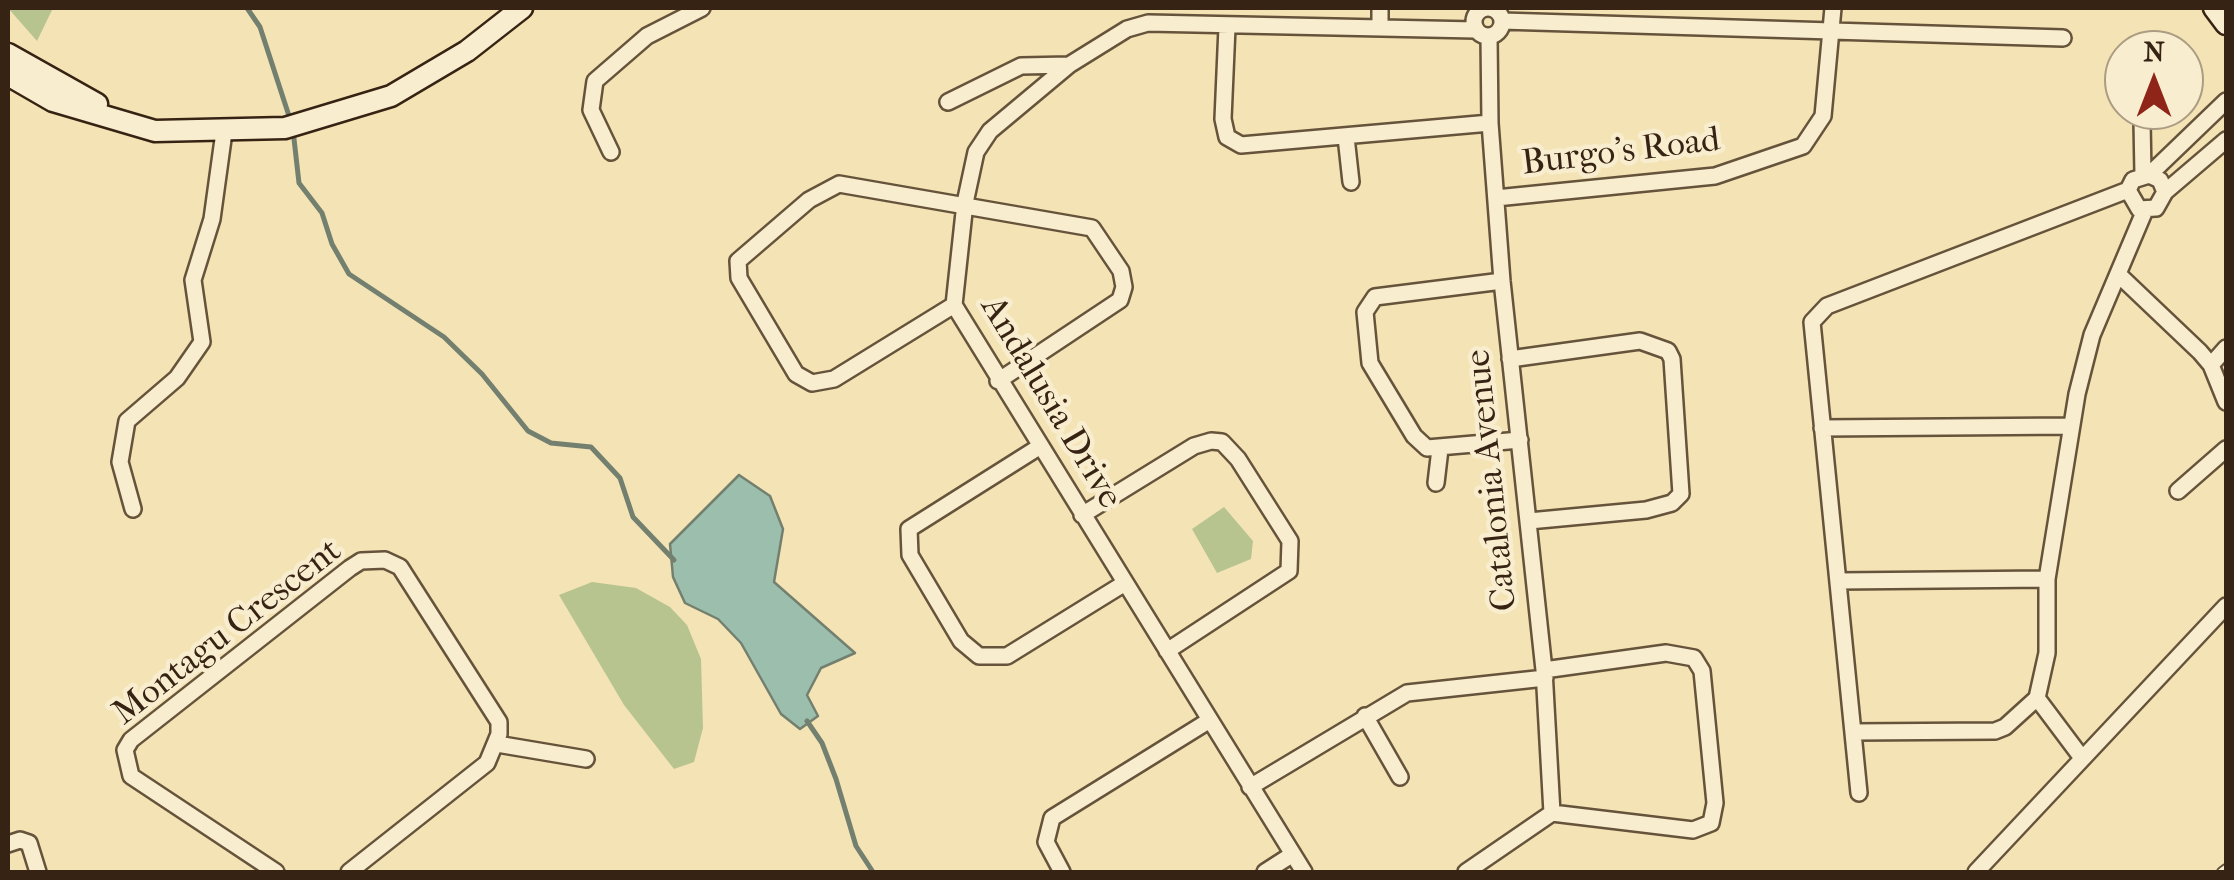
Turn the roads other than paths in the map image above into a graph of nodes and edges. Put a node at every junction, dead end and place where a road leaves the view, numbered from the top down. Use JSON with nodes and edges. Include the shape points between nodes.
{"nodes":[{"id":1,"x":522,"y":8,"type":"edge"},
{"id":2,"x":702,"y":8,"type":"edge"},
{"id":3,"x":1380,"y":8,"type":"edge"},
{"id":4,"x":1489,"y":8,"type":"edge"},
{"id":5,"x":1832,"y":8,"type":"edge"},
{"id":6,"x":2214,"y":8,"type":"edge"},
{"id":7,"x":1148,"y":16,"type":"edge"},
{"id":8,"x":1670,"y":16,"type":"edge"},
{"id":9,"x":1502,"y":21,"type":"junction"},
{"id":10,"x":2226,"y":24,"type":"edge"},
{"id":11,"x":1227,"y":27,"type":"junction"},
{"id":12,"x":1380,"y":28,"type":"junction"},
{"id":13,"x":1832,"y":28,"type":"junction"},
{"id":14,"x":1482,"y":33,"type":"junction"},
{"id":15,"x":2063,"y":38,"type":"dead end"},
{"id":16,"x":8,"y":54,"type":"edge"},
{"id":17,"x":1068,"y":65,"type":"junction"},
{"id":18,"x":8,"y":75,"type":"edge"},
{"id":19,"x":2226,"y":101,"type":"edge"},
{"id":20,"x":948,"y":102,"type":"dead end"},
{"id":21,"x":2213,"y":112,"type":"junction"},
{"id":22,"x":1490,"y":123,"type":"junction"},
{"id":23,"x":2226,"y":124,"type":"edge"},
{"id":24,"x":190,"y":130,"type":"junction"},
{"id":25,"x":2143,"y":130,"type":"edge"},
{"id":26,"x":224,"y":132,"type":"junction"},
{"id":27,"x":1346,"y":138,"type":"junction"},
{"id":28,"x":2226,"y":140,"type":"edge"},
{"id":29,"x":611,"y":152,"type":"dead end"},
{"id":30,"x":2146,"y":174,"type":"junction"},
{"id":31,"x":1351,"y":182,"type":"dead end"},
{"id":32,"x":2128,"y":190,"type":"junction"},
{"id":33,"x":2164,"y":192,"type":"junction"},
{"id":34,"x":1496,"y":198,"type":"junction"},
{"id":35,"x":964,"y":203,"type":"junction"},
{"id":36,"x":2145,"y":210,"type":"junction"},
{"id":37,"x":2120,"y":275,"type":"junction"},
{"id":38,"x":1502,"y":281,"type":"junction"},
{"id":39,"x":954,"y":305,"type":"junction"},
{"id":40,"x":2226,"y":348,"type":"edge"},
{"id":41,"x":1510,"y":359,"type":"junction"},
{"id":42,"x":2212,"y":365,"type":"junction"},
{"id":43,"x":998,"y":381,"type":"junction"},
{"id":44,"x":2226,"y":402,"type":"edge"},
{"id":45,"x":2071,"y":426,"type":"junction"},
{"id":46,"x":1822,"y":428,"type":"junction"},
{"id":47,"x":1520,"y":440,"type":"junction"},
{"id":48,"x":1039,"y":447,"type":"junction"},
{"id":49,"x":1440,"y":449,"type":"junction"},
{"id":50,"x":2226,"y":449,"type":"edge"},
{"id":51,"x":1436,"y":484,"type":"dead end"},
{"id":52,"x":2178,"y":492,"type":"dead end"},
{"id":53,"x":133,"y":509,"type":"dead end"},
{"id":54,"x":1082,"y":515,"type":"junction"},
{"id":55,"x":1529,"y":521,"type":"junction"},
{"id":56,"x":2047,"y":579,"type":"junction"},
{"id":57,"x":1838,"y":580,"type":"junction"},
{"id":58,"x":1125,"y":584,"type":"junction"},
{"id":59,"x":2226,"y":606,"type":"edge"},
{"id":60,"x":1167,"y":652,"type":"junction"},
{"id":61,"x":1544,"y":674,"type":"junction"},
{"id":62,"x":2037,"y":698,"type":"junction"},
{"id":63,"x":1365,"y":716,"type":"junction"},
{"id":64,"x":1210,"y":720,"type":"junction"},
{"id":65,"x":1853,"y":732,"type":"junction"},
{"id":66,"x":497,"y":744,"type":"junction"},
{"id":67,"x":2082,"y":758,"type":"junction"},
{"id":68,"x":586,"y":759,"type":"dead end"},
{"id":69,"x":1400,"y":777,"type":"dead end"},
{"id":70,"x":1250,"y":787,"type":"junction"},
{"id":71,"x":1859,"y":793,"type":"dead end"},
{"id":72,"x":1552,"y":813,"type":"junction"},
{"id":73,"x":8,"y":844,"type":"edge"},
{"id":74,"x":1294,"y":854,"type":"junction"},
{"id":75,"x":1484,"y":868,"type":"edge"},
{"id":76,"x":38,"y":872,"type":"edge"},
{"id":77,"x":276,"y":872,"type":"edge"},
{"id":78,"x":349,"y":872,"type":"edge"},
{"id":79,"x":1062,"y":872,"type":"edge"},
{"id":80,"x":1264,"y":872,"type":"edge"},
{"id":81,"x":1304,"y":872,"type":"edge"},
{"id":82,"x":1466,"y":872,"type":"edge"},
{"id":83,"x":1976,"y":872,"type":"edge"}],
"edges":[{"from":1,"to":26,"type":"street","via":[[430,76],[391,96],[316,122]]},
{"from":2,"to":29,"type":"street","via":[[647,36],[595,81],[591,110]]},
{"from":3,"to":12,"type":"street"},
{"from":4,"to":9,"type":"street"},
{"from":4,"to":14,"type":"street","via":[[1477,12]]},
{"from":5,"to":13,"type":"street","name":"Burgo's Road"},
{"from":6,"to":10,"type":"street"},
{"from":7,"to":11,"type":"street","name":"Andalusia Drive"},
{"from":7,"to":17,"type":"street","name":"Andalusia Drive"},
{"from":8,"to":9,"type":"street"},
{"from":8,"to":13,"type":"street"},
{"from":9,"to":14,"type":"street","via":[[1498,32]]},
{"from":11,"to":12,"type":"street","name":"Andalusia Drive"},
{"from":11,"to":27,"type":"street","via":[[1223,119],[1232,142]]},
{"from":12,"to":14,"type":"street","name":"Andalusia Drive"},
{"from":13,"to":15,"type":"street"},
{"from":13,"to":34,"type":"street","name":"Burgo's Road","via":[[1823,116],[1810,141],[1793,152],[1715,176]]},
{"from":14,"to":22,"type":"street","name":"Catalonia Avenue"},
{"from":16,"to":24,"type":"street","via":[[82,98]]},
{"from":17,"to":20,"type":"street","via":[[1021,66]]},
{"from":17,"to":35,"type":"street","name":"Andalusia Drive","via":[[990,130],[976,152]]},
{"from":18,"to":24,"type":"street","via":[[97,117],[155,131]]},
{"from":19,"to":21,"type":"street"},
{"from":21,"to":23,"type":"street"},
{"from":21,"to":30,"type":"street"},
{"from":22,"to":27,"type":"street"},
{"from":22,"to":34,"type":"street","name":"Catalonia Avenue"},
{"from":24,"to":26,"type":"street"},
{"from":25,"to":30,"type":"street"},
{"from":26,"to":53,"type":"street","via":[[212,219],[194,280],[202,342],[177,378],[128,422],[120,462]]},
{"from":27,"to":31,"type":"street"},
{"from":28,"to":33,"type":"street"},
{"from":30,"to":32,"type":"street"},
{"from":30,"to":33,"type":"street","via":[[2160,180]]},
{"from":32,"to":36,"type":"street","via":[[2134,206]]},
{"from":32,"to":46,"type":"street","via":[[1821,308],[1812,322]]},
{"from":33,"to":36,"type":"street","via":[[2156,208]]},
{"from":34,"to":38,"type":"street","name":"Catalonia Avenue"},
{"from":35,"to":39,"type":"street","name":"Andalusia Drive"},
{"from":35,"to":39,"type":"street","via":[[839,184],[825,188],[754,243],[737,271],[796,374],[812,384],[826,384]]},
{"from":35,"to":43,"type":"street","via":[[1092,228],[1111,250],[1124,282],[1114,305]]},
{"from":36,"to":37,"type":"street"},
{"from":37,"to":42,"type":"street"},
{"from":37,"to":45,"type":"street","via":[[2092,336]]},
{"from":38,"to":41,"type":"street","name":"Catalonia Avenue"},
{"from":38,"to":49,"type":"street","via":[[1382,294],[1365,312],[1375,376],[1419,443]]},
{"from":39,"to":43,"type":"street","name":"Andalusia Drive"},
{"from":40,"to":42,"type":"street"},
{"from":41,"to":47,"type":"street","name":"Catalonia Avenue"},
{"from":41,"to":55,"type":"street","via":[[1640,341],[1668,351],[1672,359],[1681,494],[1646,510]]},
{"from":42,"to":44,"type":"street"},
{"from":43,"to":48,"type":"street","name":"Andalusia Drive"},
{"from":45,"to":46,"type":"street"},
{"from":45,"to":56,"type":"street"},
{"from":46,"to":57,"type":"street"},
{"from":47,"to":49,"type":"street"},
{"from":47,"to":55,"type":"street","name":"Catalonia Avenue"},
{"from":48,"to":54,"type":"street","name":"Andalusia Drive"},
{"from":48,"to":58,"type":"street","via":[[909,529],[910,555],[961,641],[978,656],[1007,656]]},
{"from":49,"to":51,"type":"street"},
{"from":50,"to":52,"type":"street"},
{"from":54,"to":58,"type":"street","name":"Andalusia Drive"},
{"from":54,"to":60,"type":"street","via":[[1194,446],[1222,442],[1290,541],[1289,571]]},
{"from":55,"to":61,"type":"street","name":"Catalonia Avenue"},
{"from":56,"to":57,"type":"street"},
{"from":56,"to":62,"type":"street","via":[[2046,653]]},
{"from":57,"to":65,"type":"street"},
{"from":58,"to":60,"type":"street","name":"Andalusia Drive"},
{"from":59,"to":67,"type":"street"},
{"from":60,"to":64,"type":"street","name":"Andalusia Drive"},
{"from":61,"to":63,"type":"street","via":[[1417,690]]},
{"from":61,"to":72,"type":"street","name":"Catalonia Avenue"},
{"from":61,"to":72,"type":"street","via":[[1666,653],[1694,658],[1702,671],[1715,802],[1711,823],[1693,830]]},
{"from":62,"to":65,"type":"street","via":[[1995,731]]},
{"from":62,"to":67,"type":"street"},
{"from":63,"to":69,"type":"street"},
{"from":63,"to":70,"type":"street"},
{"from":64,"to":70,"type":"street","name":"Andalusia Drive"},
{"from":64,"to":79,"type":"street","via":[[1052,818],[1046,842]]},
{"from":65,"to":71,"type":"street"},
{"from":66,"to":68,"type":"street"},
{"from":66,"to":77,"type":"street","name":"Montagu Crescent","via":[[499,722],[400,567],[360,561],[125,750],[131,776]]},
{"from":66,"to":78,"type":"street","via":[[487,763]]},
{"from":67,"to":83,"type":"street"},
{"from":70,"to":74,"type":"street","name":"Andalusia Drive"},
{"from":72,"to":75,"type":"street"},
{"from":73,"to":76,"type":"street","via":[[28,843]]},
{"from":74,"to":80,"type":"street"},
{"from":74,"to":81,"type":"street","name":"Andalusia Drive"},
{"from":75,"to":82,"type":"street"}]}
